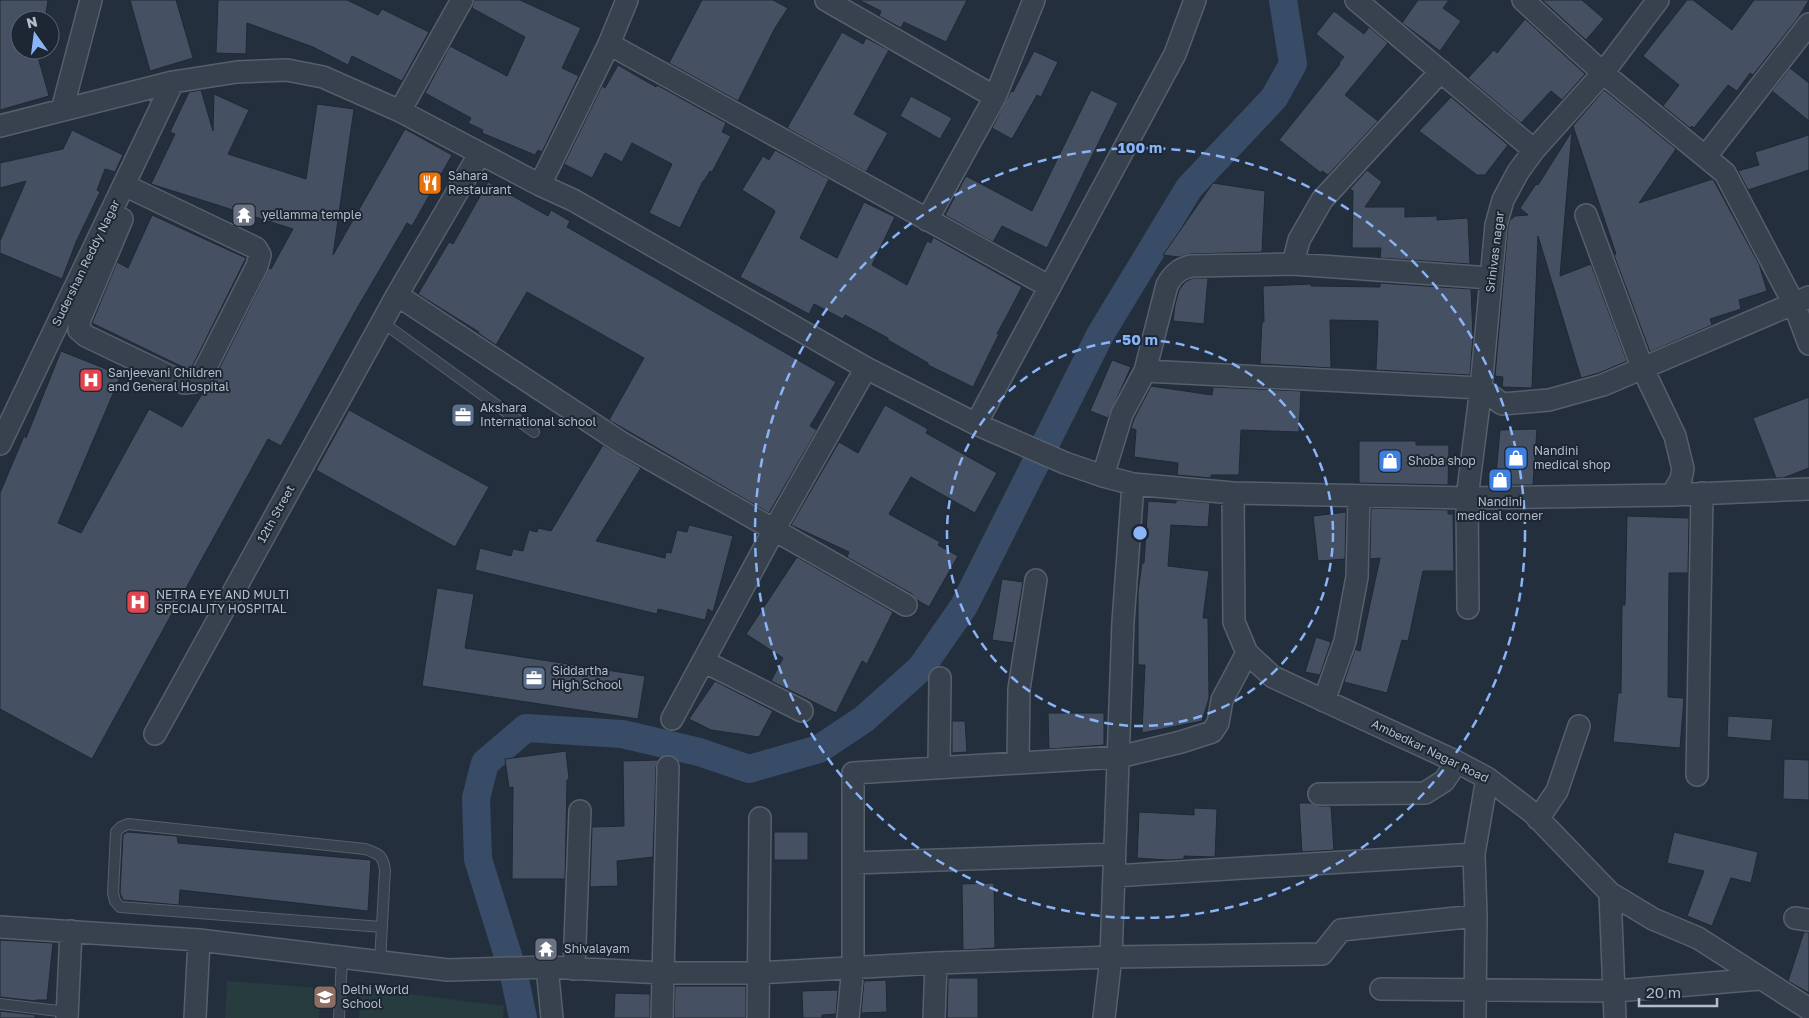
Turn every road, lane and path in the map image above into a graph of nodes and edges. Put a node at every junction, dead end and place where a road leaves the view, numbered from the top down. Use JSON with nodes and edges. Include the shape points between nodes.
{"nodes":[{"id":1,"x":91,"y":0,"type":"edge"},
{"id":2,"x":462,"y":0,"type":"edge"},
{"id":3,"x":627,"y":0,"type":"edge"},
{"id":4,"x":826,"y":0,"type":"edge"},
{"id":5,"x":1034,"y":0,"type":"edge"},
{"id":6,"x":1195,"y":0,"type":"edge"},
{"id":7,"x":1356,"y":0,"type":"edge"},
{"id":8,"x":1523,"y":0,"type":"edge"},
{"id":9,"x":1658,"y":0,"type":"edge"},
{"id":10,"x":1809,"y":24,"type":"edge"},
{"id":11,"x":609,"y":44,"type":"junction"},
{"id":12,"x":1441,"y":71,"type":"junction"},
{"id":13,"x":1603,"y":73,"type":"junction"},
{"id":14,"x":173,"y":82,"type":"junction"},
{"id":15,"x":995,"y":97,"type":"junction"},
{"id":16,"x":62,"y":110,"type":"junction"},
{"id":17,"x":400,"y":111,"type":"junction"},
{"id":18,"x":0,"y":126,"type":"edge"},
{"id":19,"x":1534,"y":150,"type":"junction"},
{"id":20,"x":480,"y":153,"type":"junction"},
{"id":21,"x":1706,"y":156,"type":"junction"},
{"id":22,"x":124,"y":184,"type":"junction"},
{"id":23,"x":540,"y":184,"type":"junction"},
{"id":24,"x":123,"y":212,"type":"junction"},
{"id":25,"x":1586,"y":215,"type":"dead end"},
{"id":26,"x":928,"y":220,"type":"junction"},
{"id":27,"x":1293,"y":264,"type":"junction"},
{"id":28,"x":1491,"y":278,"type":"junction"},
{"id":29,"x":1050,"y":287,"type":"junction"},
{"id":30,"x":397,"y":295,"type":"junction"},
{"id":31,"x":1802,"y":301,"type":"edge"},
{"id":32,"x":382,"y":322,"type":"junction"},
{"id":33,"x":1809,"y":344,"type":"edge"},
{"id":34,"x":866,"y":368,"type":"junction"},
{"id":35,"x":1642,"y":368,"type":"junction"},
{"id":36,"x":1145,"y":371,"type":"junction"},
{"id":37,"x":1481,"y":388,"type":"junction"},
{"id":38,"x":976,"y":424,"type":"junction"},
{"id":39,"x":534,"y":432,"type":"dead end"},
{"id":40,"x":0,"y":444,"type":"edge"},
{"id":41,"x":1103,"y":476,"type":"junction"},
{"id":42,"x":1133,"y":484,"type":"junction"},
{"id":43,"x":1809,"y":489,"type":"edge"},
{"id":44,"x":1232,"y":493,"type":"junction"},
{"id":45,"x":1702,"y":493,"type":"junction"},
{"id":46,"x":1672,"y":494,"type":"junction"},
{"id":47,"x":1360,"y":496,"type":"junction"},
{"id":48,"x":1467,"y":498,"type":"junction"},
{"id":49,"x":774,"y":530,"type":"junction"},
{"id":50,"x":1036,"y":580,"type":"dead end"},
{"id":51,"x":906,"y":605,"type":"dead end"},
{"id":52,"x":1468,"y":608,"type":"dead end"},
{"id":53,"x":1247,"y":652,"type":"junction"},
{"id":54,"x":703,"y":661,"type":"junction"},
{"id":55,"x":940,"y":678,"type":"dead end"},
{"id":56,"x":1324,"y":701,"type":"junction"},
{"id":57,"x":802,"y":711,"type":"dead end"},
{"id":58,"x":672,"y":719,"type":"dead end"},
{"id":59,"x":1579,"y":726,"type":"dead end"},
{"id":60,"x":155,"y":734,"type":"dead end"},
{"id":61,"x":1119,"y":757,"type":"junction"},
{"id":62,"x":1457,"y":762,"type":"junction"},
{"id":63,"x":1018,"y":763,"type":"junction"},
{"id":64,"x":668,"y":767,"type":"dead end"},
{"id":65,"x":939,"y":768,"type":"junction"},
{"id":66,"x":1697,"y":775,"type":"dead end"},
{"id":67,"x":1488,"y":778,"type":"junction"},
{"id":68,"x":1319,"y":794,"type":"dead end"},
{"id":69,"x":580,"y":811,"type":"dead end"},
{"id":70,"x":760,"y":818,"type":"dead end"},
{"id":71,"x":1538,"y":819,"type":"junction"},
{"id":72,"x":1114,"y":854,"type":"junction"},
{"id":73,"x":1474,"y":854,"type":"junction"},
{"id":74,"x":853,"y":863,"type":"junction"},
{"id":75,"x":1114,"y":876,"type":"junction"},
{"id":76,"x":1610,"y":892,"type":"junction"},
{"id":77,"x":1476,"y":916,"type":"junction"},
{"id":78,"x":0,"y":927,"type":"edge"},
{"id":79,"x":382,"y":927,"type":"junction"},
{"id":80,"x":71,"y":931,"type":"junction"},
{"id":81,"x":200,"y":940,"type":"junction"},
{"id":82,"x":1112,"y":957,"type":"junction"},
{"id":83,"x":342,"y":958,"type":"junction"},
{"id":84,"x":380,"y":962,"type":"junction"},
{"id":85,"x":936,"y":962,"type":"junction"},
{"id":86,"x":547,"y":967,"type":"junction"},
{"id":87,"x":853,"y":967,"type":"junction"},
{"id":88,"x":574,"y":969,"type":"junction"},
{"id":89,"x":663,"y":974,"type":"junction"},
{"id":90,"x":758,"y":974,"type":"junction"},
{"id":91,"x":1760,"y":979,"type":"junction"},
{"id":92,"x":1381,"y":989,"type":"dead end"},
{"id":93,"x":1476,"y":989,"type":"junction"},
{"id":94,"x":1615,"y":991,"type":"junction"},
{"id":95,"x":0,"y":1004,"type":"edge"},
{"id":96,"x":1809,"y":1008,"type":"edge"},
{"id":97,"x":67,"y":1015,"type":"edge"},
{"id":98,"x":195,"y":1018,"type":"edge"},
{"id":99,"x":339,"y":1018,"type":"edge"},
{"id":100,"x":552,"y":1018,"type":"edge"},
{"id":101,"x":662,"y":1018,"type":"edge"},
{"id":102,"x":758,"y":1018,"type":"edge"},
{"id":103,"x":848,"y":1018,"type":"edge"},
{"id":104,"x":934,"y":1018,"type":"edge"},
{"id":105,"x":1104,"y":1018,"type":"edge"},
{"id":106,"x":1475,"y":1018,"type":"edge"},
{"id":107,"x":1615,"y":1018,"type":"edge"}],
"edges":[{"from":1,"to":16,"type":"street"},
{"from":2,"to":17,"type":"street"},
{"from":3,"to":11,"type":"street"},
{"from":4,"to":15,"type":"street"},
{"from":5,"to":15,"type":"street"},
{"from":6,"to":29,"type":"street","via":[[1175,54]]},
{"from":7,"to":12,"type":"street"},
{"from":8,"to":13,"type":"street"},
{"from":9,"to":13,"type":"street","name":"Srinivas nagar"},
{"from":10,"to":21,"type":"street"},
{"from":11,"to":23,"type":"street"},
{"from":11,"to":26,"type":"street"},
{"from":12,"to":19,"type":"street"},
{"from":12,"to":27,"type":"street","via":[[1322,200],[1299,240]]},
{"from":13,"to":19,"type":"street","name":"Srinivas nagar"},
{"from":13,"to":21,"type":"street"},
{"from":14,"to":16,"type":"street"},
{"from":14,"to":17,"type":"street","via":[[237,72],[287,70],[323,77]]},
{"from":14,"to":22,"type":"street","name":"Sudershan Reddy Nagar"},
{"from":15,"to":26,"type":"street"},
{"from":16,"to":18,"type":"street"},
{"from":17,"to":20,"type":"street"},
{"from":19,"to":28,"type":"street","name":"Srinivas nagar","via":[[1502,200]]},
{"from":20,"to":23,"type":"street"},
{"from":20,"to":30,"type":"street","name":"12th Street"},
{"from":21,"to":31,"type":"street","via":[[1725,173]]},
{"from":22,"to":24,"type":"street","name":"Sudershan Reddy Nagar"},
{"from":22,"to":24,"type":"street","via":[[256,248],[260,255],[202,375],[194,382],[184,383],[79,330],[80,320]]},
{"from":23,"to":34,"type":"street"},
{"from":24,"to":40,"type":"street","name":"Sudershan Reddy Nagar"},
{"from":25,"to":35,"type":"street"},
{"from":26,"to":29,"type":"street"},
{"from":27,"to":28,"type":"street"},
{"from":27,"to":36,"type":"street","via":[[1191,266],[1172,276],[1167,284]]},
{"from":28,"to":37,"type":"street","name":"Srinivas nagar"},
{"from":29,"to":38,"type":"street"},
{"from":30,"to":32,"type":"street","name":"12th Street"},
{"from":30,"to":49,"type":"street","via":[[622,443]]},
{"from":31,"to":33,"type":"street"},
{"from":31,"to":35,"type":"street"},
{"from":32,"to":39,"type":"lane"},
{"from":32,"to":60,"type":"street","name":"12th Street"},
{"from":34,"to":38,"type":"street"},
{"from":34,"to":49,"type":"street"},
{"from":35,"to":37,"type":"street","via":[[1604,385],[1549,400],[1502,404]]},
{"from":35,"to":46,"type":"street","via":[[1674,436],[1683,469],[1682,480]]},
{"from":36,"to":37,"type":"street"},
{"from":36,"to":41,"type":"street","via":[[1122,414]]},
{"from":37,"to":48,"type":"street","name":"Srinivas nagar"},
{"from":38,"to":41,"type":"street"},
{"from":41,"to":42,"type":"street"},
{"from":42,"to":44,"type":"street"},
{"from":42,"to":61,"type":"street","via":[[1123,622]]},
{"from":43,"to":45,"type":"street"},
{"from":44,"to":47,"type":"street"},
{"from":44,"to":53,"type":"street","name":"Ambedkar Nagar Road","via":[[1234,622]]},
{"from":45,"to":46,"type":"street"},
{"from":45,"to":66,"type":"street"},
{"from":46,"to":48,"type":"street"},
{"from":47,"to":48,"type":"street"},
{"from":47,"to":56,"type":"street","via":[[1357,577],[1345,641]]},
{"from":48,"to":52,"type":"street","name":"Srinivas nagar"},
{"from":49,"to":51,"type":"street"},
{"from":49,"to":54,"type":"street"},
{"from":50,"to":63,"type":"street","via":[[1019,689]]},
{"from":53,"to":56,"type":"street","name":"Ambedkar Nagar Road","via":[[1273,677]]},
{"from":53,"to":61,"type":"street","via":[[1222,700],[1218,723],[1212,732]]},
{"from":54,"to":57,"type":"street"},
{"from":54,"to":58,"type":"street"},
{"from":55,"to":65,"type":"street"},
{"from":56,"to":62,"type":"street","name":"Ambedkar Nagar Road"},
{"from":59,"to":71,"type":"street","via":[[1557,791]]},
{"from":61,"to":63,"type":"street"},
{"from":61,"to":72,"type":"street"},
{"from":62,"to":67,"type":"street","name":"Ambedkar Nagar Road"},
{"from":62,"to":68,"type":"street","via":[[1444,780],[1425,793]]},
{"from":63,"to":65,"type":"street"},
{"from":64,"to":89,"type":"street"},
{"from":65,"to":74,"type":"street","via":[[852,773]]},
{"from":67,"to":71,"type":"street","name":"Ambedkar Nagar Road"},
{"from":67,"to":73,"type":"street"},
{"from":69,"to":88,"type":"street"},
{"from":70,"to":90,"type":"street"},
{"from":71,"to":76,"type":"street","name":"Ambedkar Nagar Road"},
{"from":72,"to":74,"type":"street"},
{"from":72,"to":75,"type":"street"},
{"from":73,"to":75,"type":"street"},
{"from":73,"to":77,"type":"street"},
{"from":74,"to":87,"type":"street"},
{"from":75,"to":82,"type":"street"},
{"from":76,"to":91,"type":"street","name":"Ambedkar Nagar Road","via":[[1653,919],[1698,938]]},
{"from":76,"to":94,"type":"street"},
{"from":77,"to":82,"type":"street","via":[[1341,930],[1322,954]]},
{"from":77,"to":93,"type":"street"},
{"from":78,"to":80,"type":"street"},
{"from":79,"to":79,"type":"lane","via":[[385,870],[384,860],[377,853],[365,849],[128,824],[116,832],[113,894],[120,907]]},
{"from":79,"to":84,"type":"lane"},
{"from":80,"to":81,"type":"street"},
{"from":80,"to":97,"type":"street"},
{"from":81,"to":83,"type":"street"},
{"from":81,"to":98,"type":"street"},
{"from":82,"to":85,"type":"street"},
{"from":82,"to":105,"type":"street"},
{"from":83,"to":84,"type":"street"},
{"from":83,"to":99,"type":"lane"},
{"from":84,"to":86,"type":"street","via":[[448,970]]},
{"from":85,"to":87,"type":"street"},
{"from":85,"to":104,"type":"street"},
{"from":86,"to":88,"type":"street"},
{"from":86,"to":100,"type":"street"},
{"from":87,"to":90,"type":"street"},
{"from":87,"to":103,"type":"street"},
{"from":88,"to":89,"type":"street"},
{"from":89,"to":90,"type":"street"},
{"from":89,"to":101,"type":"street"},
{"from":90,"to":102,"type":"street"},
{"from":91,"to":94,"type":"street"},
{"from":91,"to":96,"type":"street","name":"Ambedkar Nagar Road"},
{"from":92,"to":93,"type":"street"},
{"from":93,"to":94,"type":"street"},
{"from":93,"to":106,"type":"street"},
{"from":94,"to":107,"type":"street"},
{"from":95,"to":97,"type":"lane"}]}
